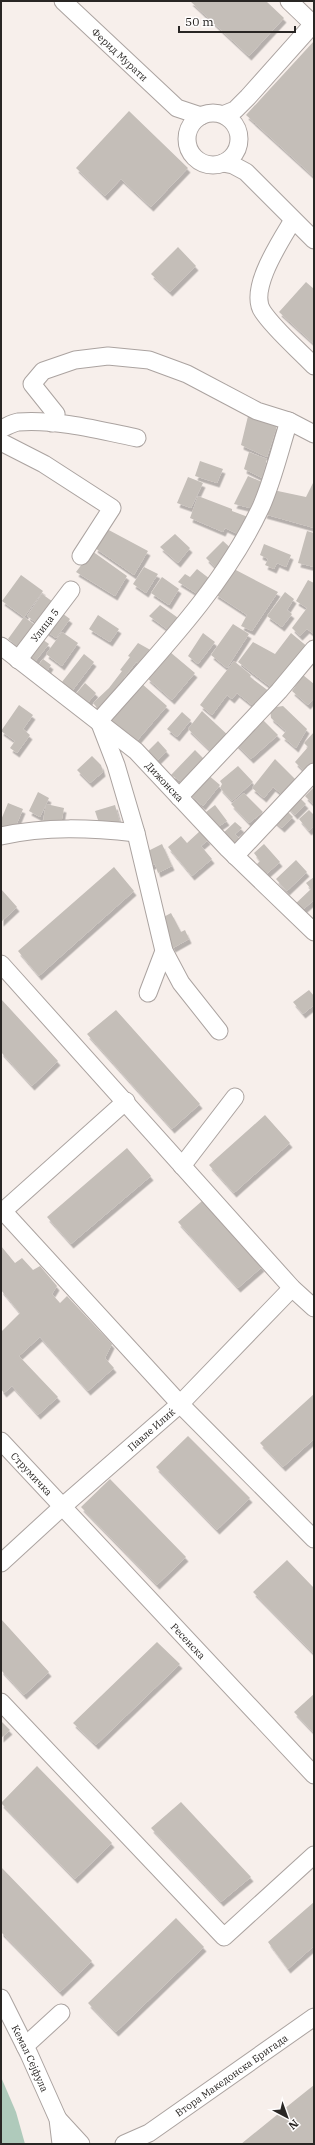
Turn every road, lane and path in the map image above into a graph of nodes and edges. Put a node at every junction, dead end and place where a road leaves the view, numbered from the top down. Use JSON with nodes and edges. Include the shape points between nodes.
{"nodes":[{"id":1,"x":63,"y":1,"type":"edge"},
{"id":2,"x":289,"y":1,"type":"edge"},
{"id":3,"x":314,"y":23,"type":"edge"},
{"id":4,"x":177,"y":108,"type":"junction"},
{"id":5,"x":201,"y":116,"type":"junction"},
{"id":6,"x":231,"y":120,"type":"junction"},
{"id":7,"x":187,"y":130,"type":"junction"},
{"id":8,"x":238,"y":149,"type":"junction"},
{"id":9,"x":223,"y":163,"type":"junction"},
{"id":10,"x":246,"y":172,"type":"junction"},
{"id":11,"x":293,"y":220,"type":"junction"},
{"id":12,"x":314,"y":240,"type":"edge"},
{"id":13,"x":314,"y":366,"type":"edge"},
{"id":14,"x":289,"y":421,"type":"junction"},
{"id":15,"x":52,"y":423,"type":"junction"},
{"id":16,"x":1,"y":429,"type":"edge"},
{"id":17,"x":314,"y":434,"type":"edge"},
{"id":18,"x":137,"y":438,"type":"dead end"},
{"id":19,"x":1,"y":442,"type":"edge"},
{"id":20,"x":29,"y":443,"type":"dead end"},
{"id":21,"x":81,"y":556,"type":"dead end"},
{"id":22,"x":71,"y":590,"type":"dead end"},
{"id":23,"x":1,"y":646,"type":"edge"},
{"id":24,"x":314,"y":649,"type":"edge"},
{"id":25,"x":18,"y":660,"type":"junction"},
{"id":26,"x":99,"y":721,"type":"junction"},
{"id":27,"x":314,"y":772,"type":"edge"},
{"id":28,"x":179,"y":797,"type":"junction"},
{"id":29,"x":136,"y":833,"type":"junction"},
{"id":30,"x":1,"y":836,"type":"edge"},
{"id":31,"x":235,"y":856,"type":"junction"},
{"id":32,"x":314,"y":932,"type":"edge"},
{"id":33,"x":164,"y":950,"type":"junction"},
{"id":34,"x":1,"y":964,"type":"edge"},
{"id":35,"x":148,"y":993,"type":"dead end"},
{"id":36,"x":219,"y":1031,"type":"dead end"},
{"id":37,"x":235,"y":1097,"type":"dead end"},
{"id":38,"x":126,"y":1101,"type":"junction"},
{"id":39,"x":182,"y":1166,"type":"junction"},
{"id":40,"x":2,"y":1212,"type":"edge"},
{"id":41,"x":292,"y":1288,"type":"junction"},
{"id":42,"x":314,"y":1308,"type":"edge"},
{"id":43,"x":180,"y":1404,"type":"junction"},
{"id":44,"x":1,"y":1441,"type":"edge"},
{"id":45,"x":62,"y":1507,"type":"junction"},
{"id":46,"x":314,"y":1539,"type":"edge"},
{"id":47,"x":1,"y":1563,"type":"edge"},
{"id":48,"x":1,"y":1702,"type":"edge"},
{"id":49,"x":314,"y":1775,"type":"edge"},
{"id":50,"x":314,"y":1856,"type":"edge"},
{"id":51,"x":1,"y":1998,"type":"edge"},
{"id":52,"x":61,"y":2012,"type":"dead end"},
{"id":53,"x":314,"y":2017,"type":"edge"},
{"id":54,"x":25,"y":2046,"type":"junction"},
{"id":55,"x":58,"y":2119,"type":"junction"},
{"id":56,"x":144,"y":2139,"type":"edge"},
{"id":57,"x":61,"y":2144,"type":"edge"},
{"id":58,"x":81,"y":2144,"type":"edge"},
{"id":59,"x":124,"y":2144,"type":"edge"}],
"edges":[{"from":1,"to":4,"type":"street","name":"Ферид Мурати"},
{"from":2,"to":3,"type":"street"},
{"from":3,"to":6,"type":"street","via":[[248,97]]},
{"from":4,"to":5,"type":"street","name":"Ферид Мурати"},
{"from":4,"to":7,"type":"street","name":"Ферид Мурати"},
{"from":5,"to":6,"type":"street","via":[[215,112]]},
{"from":5,"to":7,"type":"street","via":[[192,122]]},
{"from":6,"to":8,"type":"street","via":[[240,141]]},
{"from":7,"to":9,"type":"street","via":[[189,152],[195,159],[203,164]]},
{"from":8,"to":9,"type":"street"},
{"from":8,"to":10,"type":"street","via":[[238,158]]},
{"from":9,"to":10,"type":"street","via":[[233,164]]},
{"from":10,"to":11,"type":"street"},
{"from":11,"to":12,"type":"street"},
{"from":11,"to":13,"type":"street","via":[[266,267],[259,293],[262,311]]},
{"from":14,"to":15,"type":"street","via":[[257,411],[187,374],[149,360],[108,356],[74,360],[43,371],[32,384],[56,414]]},
{"from":14,"to":17,"type":"street"},
{"from":14,"to":26,"type":"street","via":[[261,506],[237,552],[188,619]]},
{"from":15,"to":16,"type":"street","via":[[16,422]]},
{"from":15,"to":18,"type":"street","via":[[93,428]]},
{"from":16,"to":20,"type":"street"},
{"from":19,"to":21,"type":"street","via":[[44,464],[112,508]]},
{"from":22,"to":25,"type":"street","name":"Улица 5"},
{"from":23,"to":25,"type":"street","name":"Дижонска"},
{"from":24,"to":28,"type":"street","via":[[279,691]]},
{"from":25,"to":26,"type":"street","name":"Дижонска"},
{"from":26,"to":28,"type":"street","name":"Дижонска","via":[[136,751]]},
{"from":26,"to":29,"type":"street","via":[[116,765]]},
{"from":27,"to":31,"type":"street"},
{"from":28,"to":31,"type":"street","name":"Дижонска"},
{"from":29,"to":30,"type":"street","via":[[93,828],[27,830]]},
{"from":29,"to":33,"type":"street"},
{"from":31,"to":32,"type":"street","name":"Дижонска"},
{"from":33,"to":35,"type":"street"},
{"from":33,"to":36,"type":"street","via":[[181,983]]},
{"from":34,"to":38,"type":"street"},
{"from":37,"to":39,"type":"street"},
{"from":38,"to":39,"type":"street"},
{"from":38,"to":40,"type":"street"},
{"from":39,"to":41,"type":"street"},
{"from":40,"to":43,"type":"street"},
{"from":41,"to":42,"type":"street"},
{"from":41,"to":43,"type":"street","name":"Павле Илиќ"},
{"from":43,"to":45,"type":"street","name":"Павле Илиќ"},
{"from":43,"to":46,"type":"street"},
{"from":44,"to":45,"type":"street","name":"Струмичка"},
{"from":45,"to":47,"type":"street","name":"Павле Илиќ"},
{"from":45,"to":49,"type":"street","name":"Ресенска"},
{"from":48,"to":50,"type":"street","via":[[224,1938]]},
{"from":51,"to":54,"type":"street","name":"Кемал Сејфула"},
{"from":52,"to":54,"type":"street"},
{"from":53,"to":56,"type":"street","name":"Втора Македонска Бригада"},
{"from":54,"to":55,"type":"street","name":"Кемал Сејфула"},
{"from":55,"to":57,"type":"street"},
{"from":55,"to":58,"type":"street"},
{"from":56,"to":59,"type":"street","name":"Втора Македонска Бригада"}]}
